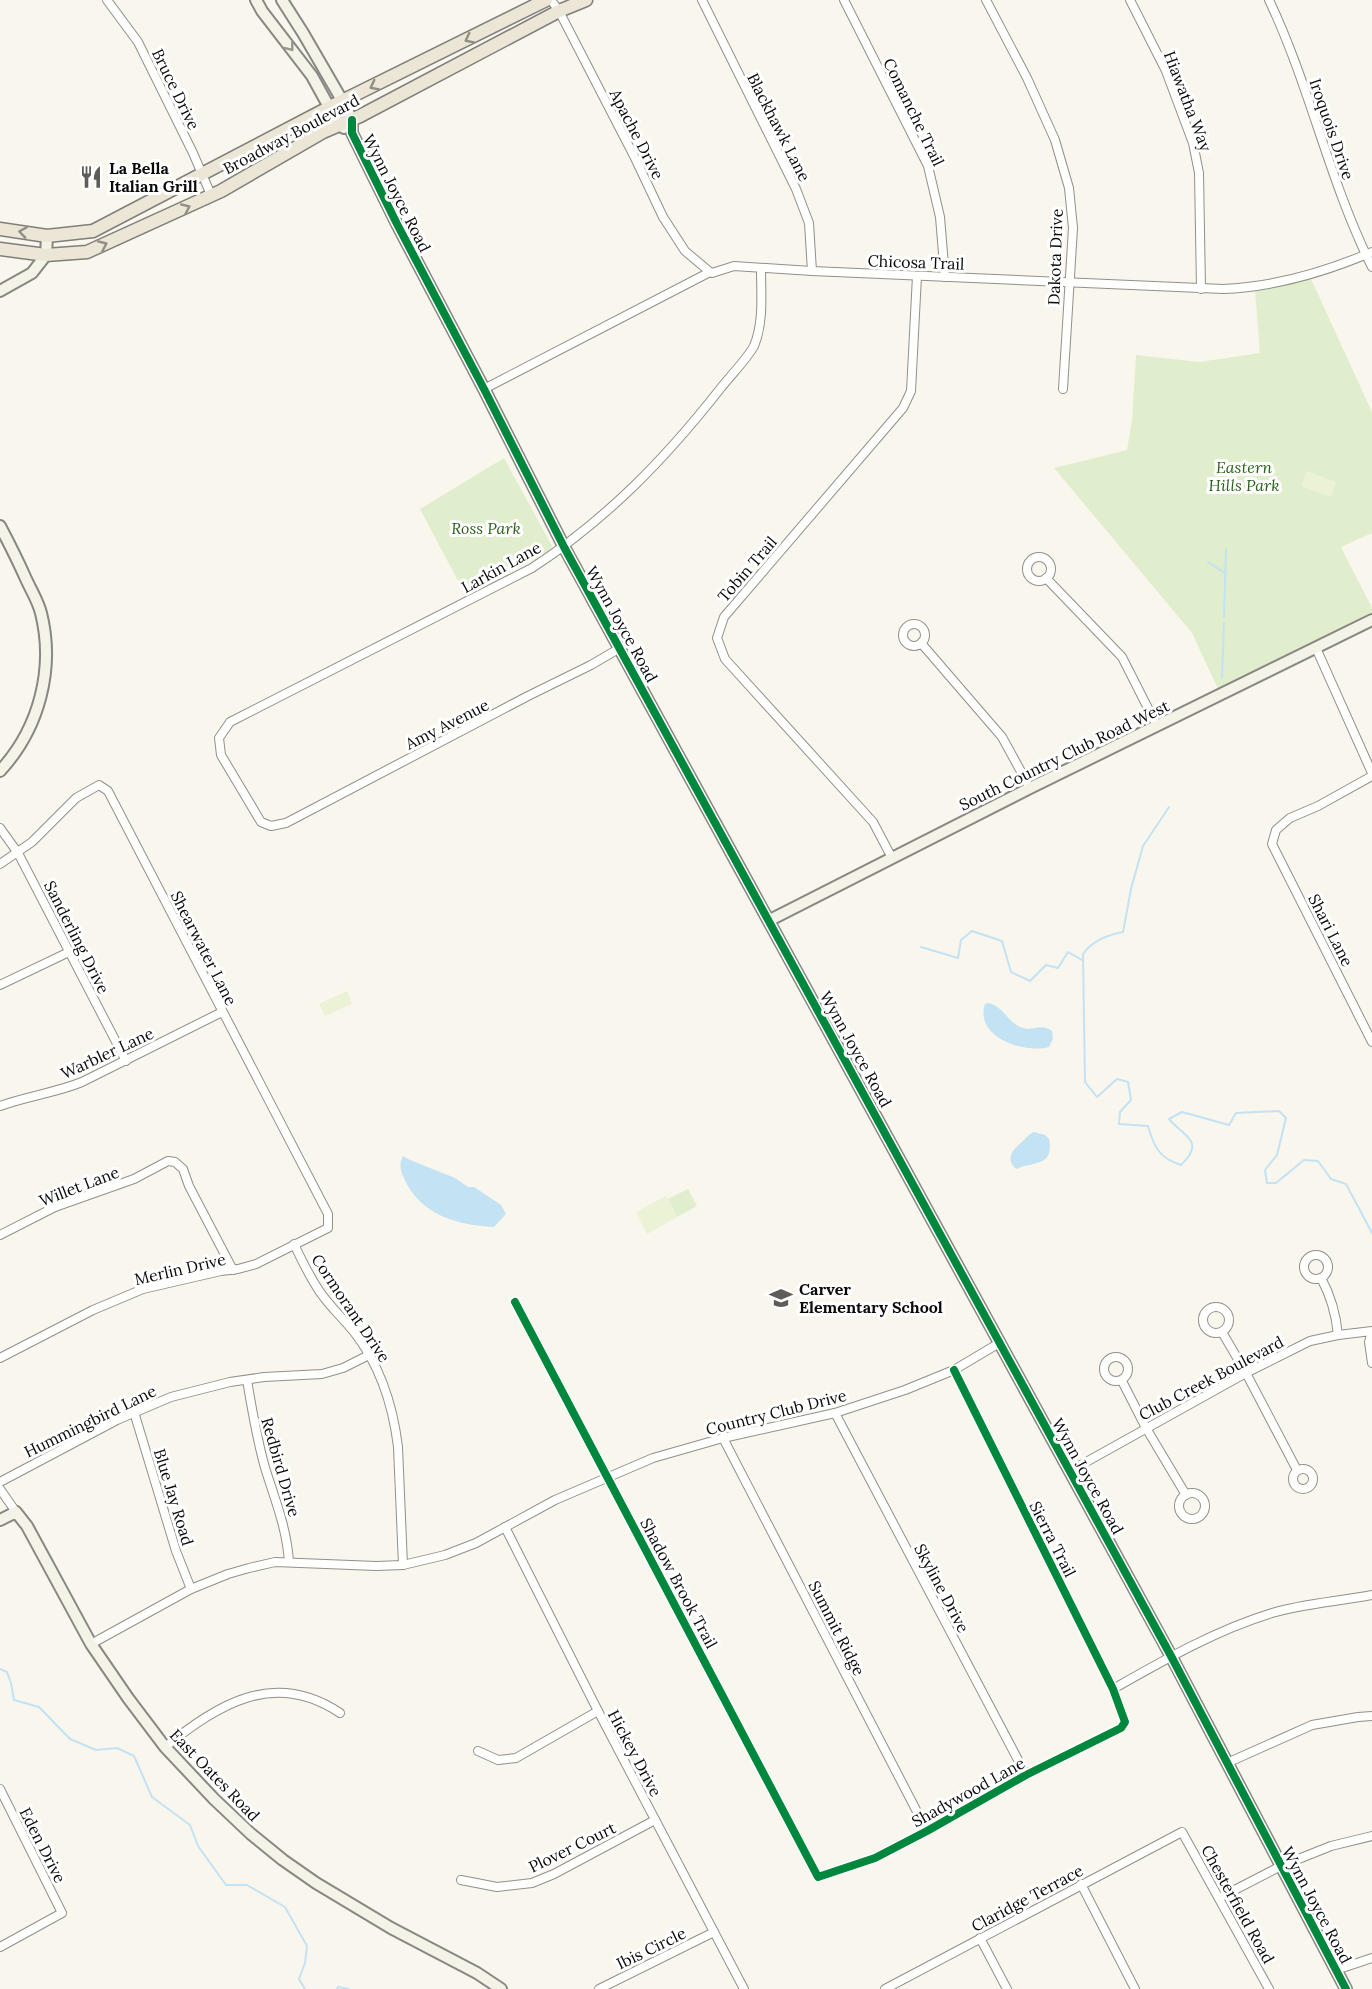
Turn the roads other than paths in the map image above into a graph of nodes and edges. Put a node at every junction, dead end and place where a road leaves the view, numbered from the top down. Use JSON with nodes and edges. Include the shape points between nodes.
{"nodes":[{"id":1,"x":107,"y":0,"type":"edge"},
{"id":2,"x":256,"y":0,"type":"edge"},
{"id":3,"x":282,"y":0,"type":"edge"},
{"id":4,"x":546,"y":0,"type":"edge"},
{"id":5,"x":551,"y":0,"type":"edge"},
{"id":6,"x":586,"y":0,"type":"edge"},
{"id":7,"x":702,"y":0,"type":"edge"},
{"id":8,"x":844,"y":0,"type":"edge"},
{"id":9,"x":986,"y":0,"type":"edge"},
{"id":10,"x":1130,"y":0,"type":"edge"},
{"id":11,"x":1269,"y":0,"type":"edge"},
{"id":12,"x":559,"y":11,"type":"junction"},
{"id":13,"x":434,"y":56,"type":"junction"},
{"id":14,"x":443,"y":72,"type":"junction"},
{"id":15,"x":343,"y":102,"type":"junction"},
{"id":16,"x":330,"y":107,"type":"junction"},
{"id":17,"x":352,"y":120,"type":"junction"},
{"id":18,"x":339,"y":125,"type":"junction"},
{"id":19,"x":352,"y":133,"type":"junction"},
{"id":20,"x":203,"y":175,"type":"junction"},
{"id":21,"x":211,"y":195,"type":"junction"},
{"id":22,"x":0,"y":229,"type":"edge"},
{"id":23,"x":47,"y":236,"type":"junction"},
{"id":24,"x":0,"y":249,"type":"edge"},
{"id":25,"x":1369,"y":253,"type":"edge"},
{"id":26,"x":46,"y":255,"type":"junction"},
{"id":27,"x":1372,"y":267,"type":"edge"},
{"id":28,"x":762,"y":269,"type":"junction"},
{"id":29,"x":812,"y":271,"type":"junction"},
{"id":30,"x":710,"y":272,"type":"junction"},
{"id":31,"x":917,"y":276,"type":"junction"},
{"id":32,"x":945,"y":277,"type":"junction"},
{"id":33,"x":1069,"y":283,"type":"junction"},
{"id":34,"x":1201,"y":289,"type":"junction"},
{"id":35,"x":0,"y":291,"type":"edge"},
{"id":36,"x":484,"y":389,"type":"junction"},
{"id":37,"x":1063,"y":389,"type":"dead end"},
{"id":38,"x":0,"y":525,"type":"edge"},
{"id":39,"x":564,"y":547,"type":"junction"},
{"id":40,"x":1046,"y":578,"type":"dead end"},
{"id":41,"x":1372,"y":620,"type":"edge"},
{"id":42,"x":921,"y":643,"type":"dead end"},
{"id":43,"x":620,"y":648,"type":"junction"},
{"id":44,"x":1316,"y":648,"type":"junction"},
{"id":45,"x":1157,"y":726,"type":"junction"},
{"id":46,"x":0,"y":771,"type":"edge"},
{"id":47,"x":1372,"y":775,"type":"edge"},
{"id":48,"x":1030,"y":788,"type":"junction"},
{"id":49,"x":286,"y":823,"type":"joint"},
{"id":50,"x":0,"y":828,"type":"edge"},
{"id":51,"x":18,"y":853,"type":"junction"},
{"id":52,"x":892,"y":858,"type":"junction"},
{"id":53,"x":0,"y":864,"type":"edge"},
{"id":54,"x":770,"y":920,"type":"junction"},
{"id":55,"x":69,"y":952,"type":"junction"},
{"id":56,"x":0,"y":985,"type":"edge"},
{"id":57,"x":222,"y":1012,"type":"junction"},
{"id":58,"x":1372,"y":1042,"type":"edge"},
{"id":59,"x":126,"y":1061,"type":"junction"},
{"id":60,"x":0,"y":1106,"type":"edge"},
{"id":61,"x":328,"y":1221,"type":"joint"},
{"id":62,"x":0,"y":1235,"type":"edge"},
{"id":63,"x":294,"y":1244,"type":"junction"},
{"id":64,"x":233,"y":1270,"type":"junction"},
{"id":65,"x":1321,"y":1278,"type":"dead end"},
{"id":66,"x":515,"y":1302,"type":"dead end"},
{"id":67,"x":1372,"y":1331,"type":"edge"},
{"id":68,"x":1222,"y":1332,"type":"dead end"},
{"id":69,"x":1338,"y":1335,"type":"junction"},
{"id":70,"x":1001,"y":1342,"type":"junction"},
{"id":71,"x":369,"y":1355,"type":"junction"},
{"id":72,"x":0,"y":1358,"type":"edge"},
{"id":73,"x":1372,"y":1363,"type":"edge"},
{"id":74,"x":954,"y":1370,"type":"junction"},
{"id":75,"x":1246,"y":1373,"type":"junction"},
{"id":76,"x":247,"y":1380,"type":"junction"},
{"id":77,"x":1122,"y":1380,"type":"dead end"},
{"id":78,"x":134,"y":1412,"type":"junction"},
{"id":79,"x":835,"y":1413,"type":"junction"},
{"id":80,"x":1146,"y":1428,"type":"junction"},
{"id":81,"x":723,"y":1438,"type":"junction"},
{"id":82,"x":1298,"y":1470,"type":"dead end"},
{"id":83,"x":1070,"y":1471,"type":"junction"},
{"id":84,"x":608,"y":1477,"type":"junction"},
{"id":85,"x":0,"y":1482,"type":"edge"},
{"id":86,"x":0,"y":1489,"type":"edge"},
{"id":87,"x":1186,"y":1495,"type":"dead end"},
{"id":88,"x":16,"y":1512,"type":"junction"},
{"id":89,"x":0,"y":1520,"type":"edge"},
{"id":90,"x":505,"y":1527,"type":"junction"},
{"id":91,"x":289,"y":1562,"type":"junction"},
{"id":92,"x":403,"y":1565,"type":"junction"},
{"id":93,"x":191,"y":1590,"type":"junction"},
{"id":94,"x":1372,"y":1595,"type":"edge"},
{"id":95,"x":92,"y":1644,"type":"junction"},
{"id":96,"x":1171,"y":1656,"type":"junction"},
{"id":97,"x":1113,"y":1689,"type":"junction"},
{"id":98,"x":598,"y":1711,"type":"junction"},
{"id":99,"x":340,"y":1713,"type":"dead end"},
{"id":100,"x":1372,"y":1716,"type":"edge"},
{"id":101,"x":1125,"y":1722,"type":"joint"},
{"id":102,"x":165,"y":1747,"type":"junction"},
{"id":103,"x":478,"y":1751,"type":"dead end"},
{"id":104,"x":1227,"y":1763,"type":"junction"},
{"id":105,"x":1026,"y":1775,"type":"junction"},
{"id":106,"x":1,"y":1795,"type":"edge"},
{"id":107,"x":655,"y":1820,"type":"junction"},
{"id":108,"x":927,"y":1831,"type":"junction"},
{"id":109,"x":1182,"y":1832,"type":"joint"},
{"id":110,"x":1372,"y":1836,"type":"edge"},
{"id":111,"x":1281,"y":1866,"type":"junction"},
{"id":112,"x":818,"y":1877,"type":"joint"},
{"id":113,"x":461,"y":1880,"type":"dead end"},
{"id":114,"x":1081,"y":1884,"type":"junction"},
{"id":115,"x":1219,"y":1898,"type":"junction"},
{"id":116,"x":714,"y":1932,"type":"junction"},
{"id":117,"x":980,"y":1938,"type":"junction"},
{"id":118,"x":0,"y":1947,"type":"edge"},
{"id":119,"x":1372,"y":1958,"type":"edge"},
{"id":120,"x":1336,"y":1970,"type":"junction"},
{"id":121,"x":501,"y":1989,"type":"edge"},
{"id":122,"x":599,"y":1989,"type":"edge"},
{"id":123,"x":744,"y":1989,"type":"edge"},
{"id":124,"x":885,"y":1989,"type":"edge"},
{"id":125,"x":1007,"y":1989,"type":"edge"},
{"id":126,"x":1135,"y":1989,"type":"edge"},
{"id":127,"x":1269,"y":1989,"type":"edge"},
{"id":128,"x":1346,"y":1989,"type":"edge"}],
"edges":[{"from":1,"to":20,"type":"street","name":"Bruce Drive","via":[[138,42]]},
{"from":2,"to":16,"type":"street","one_way":true},
{"from":3,"to":15,"type":"street","name":"Wynn Joyce Road"},
{"from":4,"to":13,"type":"main road","name":"Broadway Boulevard","one_way":true},
{"from":5,"to":12,"type":"street","name":"Apache Drive"},
{"from":6,"to":12,"type":"main road","name":"Broadway Boulevard"},
{"from":7,"to":29,"type":"street","name":"Blackhawk Lane","via":[[796,189],[809,222]]},
{"from":8,"to":32,"type":"street","name":"Comanche Trail","via":[[928,166],[940,217]]},
{"from":9,"to":33,"type":"street","name":"Dakota Drive","via":[[1027,78],[1063,164],[1070,188],[1073,228]]},
{"from":10,"to":34,"type":"street","name":"Hiawatha Way","via":[[1166,70],[1193,143],[1200,173]]},
{"from":11,"to":25,"type":"street","name":"Iroquois Drive","via":[[1287,39],[1336,183]]},
{"from":12,"to":14,"type":"main road","name":"Broadway Boulevard"},
{"from":12,"to":30,"type":"street","name":"Apache Drive","via":[[663,217],[685,251]]},
{"from":13,"to":14,"type":"main road"},
{"from":13,"to":15,"type":"main road","name":"Broadway Boulevard","one_way":true},
{"from":14,"to":17,"type":"main road","name":"Broadway Boulevard"},
{"from":15,"to":16,"type":"main road","name":"Broadway Boulevard"},
{"from":15,"to":17,"type":"street","name":"Wynn Joyce Road"},
{"from":16,"to":18,"type":"street"},
{"from":16,"to":20,"type":"main road","name":"Broadway Boulevard"},
{"from":17,"to":18,"type":"main road","name":"Broadway Boulevard"},
{"from":17,"to":19,"type":"street","name":"Wynn Joyce Road"},
{"from":18,"to":19,"type":"street","name":"Wynn Joyce Road"},
{"from":18,"to":21,"type":"main road","name":"Broadway Boulevard"},
{"from":19,"to":36,"type":"street","name":"Wynn Joyce Road"},
{"from":20,"to":21,"type":"street","name":"Bruce Drive"},
{"from":20,"to":23,"type":"main road","name":"Broadway Boulevard","via":[[93,231]]},
{"from":26,"to":21,"type":"main road","name":"Broadway Boulevard","one_way":true,"via":[[87,252]]},
{"from":23,"to":22,"type":"main road","name":"Broadway Boulevard","one_way":true},
{"from":23,"to":26,"type":"street"},
{"from":24,"to":26,"type":"main road","name":"Broadway Boulevard"},
{"from":25,"to":27,"type":"street","name":"Iroquois Drive"},
{"from":25,"to":34,"type":"street","name":"Chicosa Trail","via":[[1304,276],[1253,288]]},
{"from":26,"to":35,"type":"street","via":[[32,273]]},
{"from":28,"to":29,"type":"street","name":"Chicosa Trail"},
{"from":28,"to":30,"type":"street","name":"Chicosa Trail","via":[[734,266]]},
{"from":28,"to":39,"type":"street","name":"Larkin Lane","via":[[761,321],[753,346],[695,420],[634,488]]},
{"from":29,"to":31,"type":"street","name":"Chicosa Trail"},
{"from":30,"to":36,"type":"street","name":"Chicosa Trail"},
{"from":31,"to":32,"type":"street","name":"Chicosa Trail"},
{"from":31,"to":52,"type":"street","name":"Tobin Trail","via":[[911,391],[903,408],[724,616],[717,638],[725,659],[873,822]]},
{"from":32,"to":33,"type":"street","name":"Chicosa Trail"},
{"from":33,"to":34,"type":"street","name":"Chicosa Trail"},
{"from":33,"to":37,"type":"street","name":"Dakota Drive"},
{"from":36,"to":39,"type":"street","name":"Wynn Joyce Road"},
{"from":38,"to":46,"type":"street","via":[[41,612],[46,664],[35,715],[19,747]]},
{"from":39,"to":43,"type":"street","name":"Wynn Joyce Road"},
{"from":39,"to":49,"type":"street","name":"Larkin Lane","via":[[532,568],[230,722],[219,738],[221,755],[261,822],[271,826]]},
{"from":40,"to":45,"type":"street","via":[[1122,657]]},
{"from":41,"to":44,"type":"street","name":"South Country Club Road West"},
{"from":42,"to":48,"type":"street","via":[[1002,737]]},
{"from":43,"to":49,"type":"street","name":"Amy Avenue"},
{"from":43,"to":54,"type":"street","name":"Wynn Joyce Road"},
{"from":44,"to":45,"type":"street","name":"South Country Club Road West"},
{"from":44,"to":47,"type":"street"},
{"from":45,"to":48,"type":"street","name":"South Country Club Road West"},
{"from":47,"to":58,"type":"street","name":"Shari Lane","via":[[1290,818],[1276,830],[1272,844]]},
{"from":48,"to":52,"type":"street","name":"South Country Club Road West"},
{"from":50,"to":51,"type":"street","name":"Sanderling Drive"},
{"from":51,"to":53,"type":"street"},
{"from":51,"to":55,"type":"street","name":"Sanderling Drive"},
{"from":51,"to":57,"type":"street","name":"Shearwater Lane","via":[[76,798],[99,785],[108,791]]},
{"from":52,"to":54,"type":"street","name":"South Country Club Road West"},
{"from":54,"to":70,"type":"street","name":"Wynn Joyce Road"},
{"from":55,"to":56,"type":"street"},
{"from":55,"to":59,"type":"street","name":"Sanderling Drive"},
{"from":57,"to":59,"type":"street","name":"Warbler Lane"},
{"from":57,"to":61,"type":"street","name":"Shearwater Lane","via":[[328,1214]]},
{"from":59,"to":60,"type":"street","name":"Warbler Lane","via":[[67,1088]]},
{"from":61,"to":63,"type":"street","name":"Merlin Drive","via":[[328,1228]]},
{"from":62,"to":64,"type":"street","name":"Willet Lane","via":[[55,1207],[134,1179],[168,1161],[175,1162],[183,1169]]},
{"from":63,"to":64,"type":"street","name":"Merlin Drive","via":[[256,1264]]},
{"from":63,"to":71,"type":"street","name":"Cormorant Drive","via":[[319,1291]]},
{"from":64,"to":72,"type":"street","name":"Merlin Drive","via":[[143,1289]]},
{"from":65,"to":69,"type":"street"},
{"from":66,"to":84,"type":"street","name":"Shadow Brook Trail"},
{"from":67,"to":69,"type":"street","name":"Club Creek Boulevard"},
{"from":67,"to":73,"type":"street"},
{"from":68,"to":75,"type":"street"},
{"from":69,"to":75,"type":"street","name":"Club Creek Boulevard","via":[[1310,1341]]},
{"from":70,"to":74,"type":"street","name":"Country Club Drive"},
{"from":70,"to":83,"type":"street","name":"Wynn Joyce Road"},
{"from":71,"to":76,"type":"street","name":"Hummingbird Lane","via":[[322,1374]]},
{"from":71,"to":92,"type":"street","name":"Cormorant Drive","via":[[386,1391],[396,1428]]},
{"from":74,"to":79,"type":"street","name":"Country Club Drive"},
{"from":74,"to":97,"type":"street","name":"Sierra Trail"},
{"from":75,"to":80,"type":"street","name":"Club Creek Boulevard"},
{"from":75,"to":82,"type":"street"},
{"from":76,"to":78,"type":"street","name":"Hummingbird Lane","via":[[193,1390]]},
{"from":76,"to":91,"type":"street","name":"Redbird Drive","via":[[258,1438],[283,1520]]},
{"from":77,"to":80,"type":"street"},
{"from":78,"to":85,"type":"street","name":"Hummingbird Lane"},
{"from":78,"to":93,"type":"street","name":"Blue Jay Road"},
{"from":79,"to":81,"type":"street","name":"Country Club Drive"},
{"from":79,"to":105,"type":"street","name":"Skyline Drive"},
{"from":80,"to":83,"type":"street","name":"Club Creek Boulevard"},
{"from":80,"to":87,"type":"street"},
{"from":81,"to":84,"type":"street","name":"Country Club Drive","via":[[653,1458]]},
{"from":81,"to":108,"type":"street","name":"Summit Ridge"},
{"from":83,"to":96,"type":"street","name":"Wynn Joyce Road"},
{"from":84,"to":90,"type":"street","name":"Country Club Drive"},
{"from":84,"to":112,"type":"street","name":"Shadow Brook Trail"},
{"from":86,"to":88,"type":"street","name":"East Oates Road"},
{"from":88,"to":89,"type":"street"},
{"from":88,"to":95,"type":"street","name":"East Oates Road"},
{"from":90,"to":92,"type":"street","name":"Country Club Drive","via":[[445,1556]]},
{"from":90,"to":98,"type":"street","name":"Hickey Drive"},
{"from":91,"to":92,"type":"street","name":"Country Club Drive"},
{"from":91,"to":93,"type":"street","name":"Country Club Drive","via":[[249,1568]]},
{"from":93,"to":95,"type":"street","name":"Country Club Drive"},
{"from":94,"to":96,"type":"street","via":[[1273,1613]]},
{"from":95,"to":102,"type":"street","name":"East Oates Road"},
{"from":96,"to":97,"type":"street"},
{"from":96,"to":104,"type":"street","name":"Wynn Joyce Road"},
{"from":97,"to":101,"type":"street","name":"Sierra Trail"},
{"from":98,"to":103,"type":"street","via":[[516,1758],[498,1760]]},
{"from":98,"to":107,"type":"street","name":"Hickey Drive"},
{"from":99,"to":102,"type":"street","via":[[312,1698],[254,1695],[214,1711]]},
{"from":100,"to":104,"type":"street","via":[[1312,1725]]},
{"from":101,"to":105,"type":"street","name":"Shadywood Lane","via":[[1121,1728]]},
{"from":102,"to":121,"type":"street","name":"East Oates Road","via":[[214,1799],[283,1860],[391,1928]]},
{"from":104,"to":111,"type":"street","name":"Wynn Joyce Road"},
{"from":105,"to":108,"type":"street","name":"Shadywood Lane"},
{"from":106,"to":118,"type":"street","name":"Eden Drive","via":[[62,1913]]},
{"from":107,"to":113,"type":"street","name":"Plover Court","via":[[532,1883],[496,1887]]},
{"from":107,"to":116,"type":"street","name":"Hickey Drive"},
{"from":108,"to":112,"type":"street","name":"Shadywood Lane","via":[[875,1857]]},
{"from":109,"to":114,"type":"street","name":"Claridge Terrace"},
{"from":109,"to":115,"type":"street","name":"Chesterfield Road"},
{"from":110,"to":111,"type":"street","via":[[1331,1846]]},
{"from":111,"to":115,"type":"street"},
{"from":111,"to":120,"type":"street","name":"Wynn Joyce Road"},
{"from":114,"to":117,"type":"street","name":"Claridge Terrace"},
{"from":114,"to":126,"type":"street"},
{"from":115,"to":127,"type":"street","name":"Chesterfield Road"},
{"from":116,"to":122,"type":"street","name":"Ibis Circle"},
{"from":116,"to":123,"type":"street","name":"Hickey Drive"},
{"from":117,"to":124,"type":"street","name":"Claridge Terrace"},
{"from":117,"to":125,"type":"street"},
{"from":119,"to":120,"type":"street"},
{"from":120,"to":128,"type":"street","name":"Wynn Joyce Road"}]}
